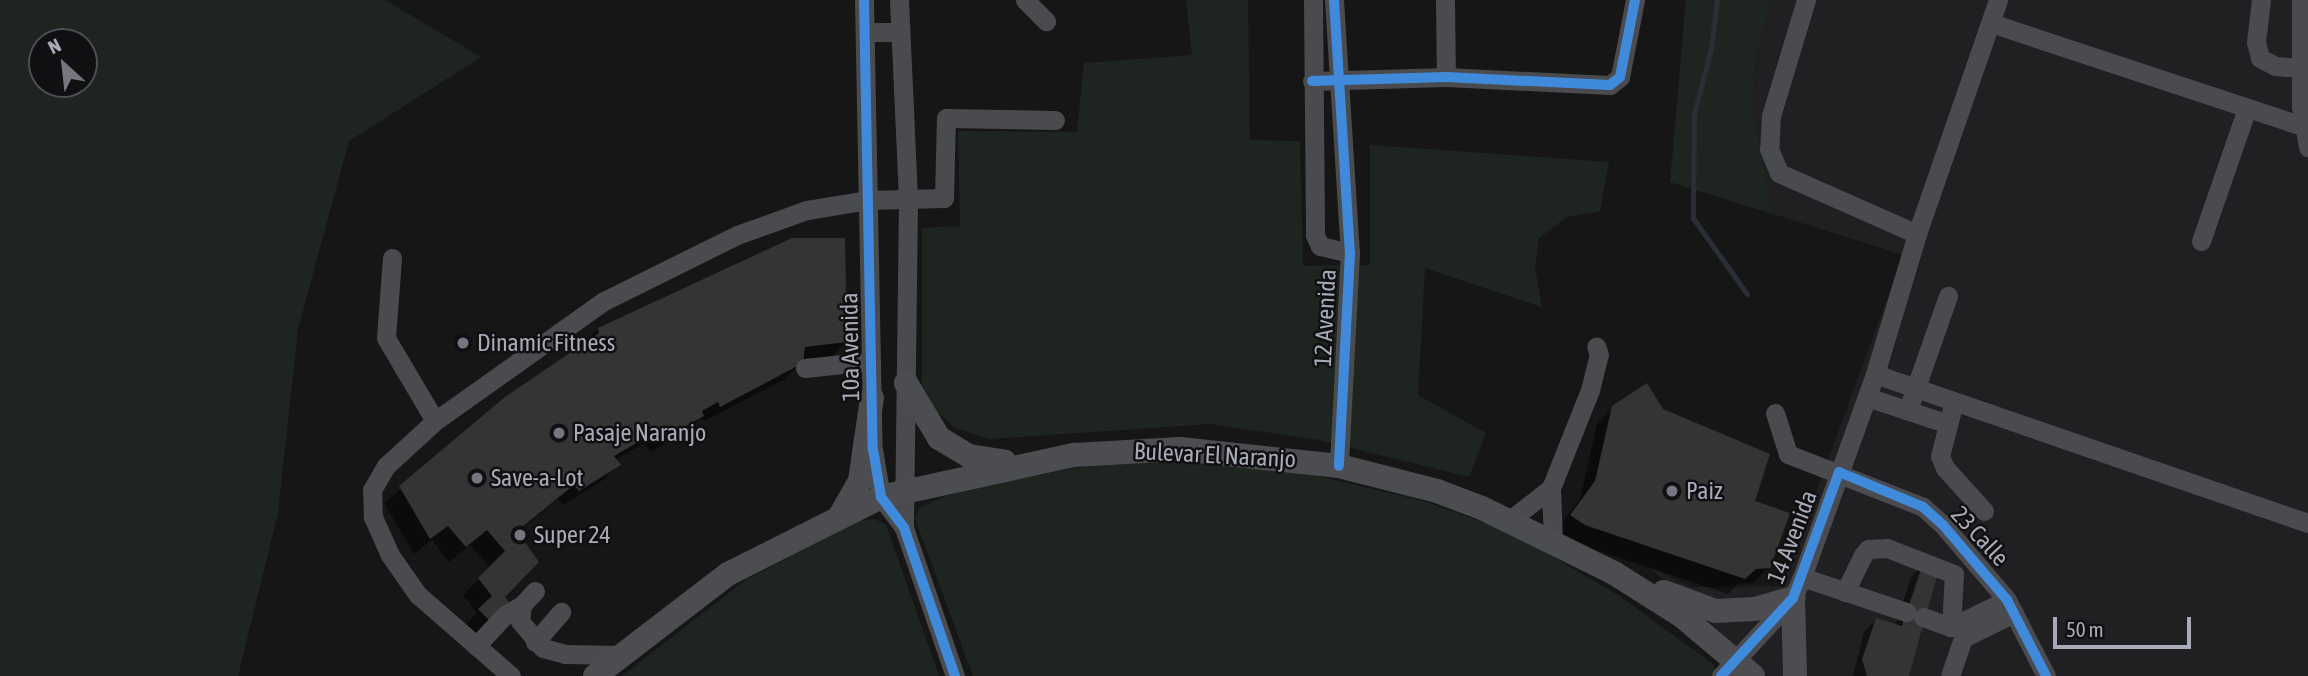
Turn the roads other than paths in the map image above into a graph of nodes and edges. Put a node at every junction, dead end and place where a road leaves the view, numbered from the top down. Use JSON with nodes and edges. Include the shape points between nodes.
{"nodes":[{"id":1,"x":864,"y":0,"type":"edge"},
{"id":2,"x":899,"y":0,"type":"edge"},
{"id":3,"x":1025,"y":0,"type":"edge"},
{"id":4,"x":1313,"y":0,"type":"edge"},
{"id":5,"x":1335,"y":0,"type":"edge"},
{"id":6,"x":1445,"y":0,"type":"edge"},
{"id":7,"x":1635,"y":0,"type":"edge"},
{"id":8,"x":1806,"y":0,"type":"edge"},
{"id":9,"x":1998,"y":0,"type":"edge"},
{"id":10,"x":2261,"y":0,"type":"edge"},
{"id":11,"x":2301,"y":0,"type":"edge"},
{"id":12,"x":1046,"y":21,"type":"dead end"},
{"id":13,"x":1991,"y":23,"type":"junction"},
{"id":14,"x":864,"y":32,"type":"junction"},
{"id":15,"x":899,"y":32,"type":"junction"},
{"id":16,"x":2301,"y":68,"type":"junction"},
{"id":17,"x":1446,"y":77,"type":"junction"},
{"id":18,"x":1340,"y":80,"type":"junction"},
{"id":19,"x":1312,"y":81,"type":"junction"},
{"id":20,"x":2247,"y":108,"type":"junction"},
{"id":21,"x":1343,"y":110,"type":"junction"},
{"id":22,"x":1311,"y":111,"type":"junction"},
{"id":23,"x":1055,"y":120,"type":"dead end"},
{"id":24,"x":2305,"y":127,"type":"edge"},
{"id":25,"x":2308,"y":147,"type":"edge"},
{"id":26,"x":908,"y":199,"type":"junction"},
{"id":27,"x":868,"y":200,"type":"junction"},
{"id":28,"x":1917,"y":233,"type":"junction"},
{"id":29,"x":2201,"y":241,"type":"dead end"},
{"id":30,"x":1349,"y":253,"type":"junction"},
{"id":31,"x":392,"y":258,"type":"dead end"},
{"id":32,"x":1948,"y":296,"type":"dead end"},
{"id":33,"x":1596,"y":346,"type":"dead end"},
{"id":34,"x":872,"y":366,"type":"junction"},
{"id":35,"x":806,"y":373,"type":"dead end"},
{"id":36,"x":1875,"y":374,"type":"junction"},
{"id":37,"x":906,"y":383,"type":"junction"},
{"id":38,"x":1916,"y":387,"type":"junction"},
{"id":39,"x":1867,"y":397,"type":"junction"},
{"id":40,"x":872,"y":398,"type":"junction"},
{"id":41,"x":1954,"y":402,"type":"junction"},
{"id":42,"x":1908,"y":411,"type":"junction"},
{"id":43,"x":1775,"y":413,"type":"dead end"},
{"id":44,"x":435,"y":421,"type":"junction"},
{"id":45,"x":1948,"y":424,"type":"junction"},
{"id":46,"x":1016,"y":464,"type":"junction"},
{"id":47,"x":1339,"y":466,"type":"junction"},
{"id":48,"x":1839,"y":472,"type":"junction"},
{"id":49,"x":1551,"y":488,"type":"junction"},
{"id":50,"x":907,"y":489,"type":"junction"},
{"id":51,"x":881,"y":497,"type":"junction"},
{"id":52,"x":1984,"y":511,"type":"dead end"},
{"id":53,"x":839,"y":516,"type":"junction"},
{"id":54,"x":1510,"y":520,"type":"junction"},
{"id":55,"x":2308,"y":523,"type":"edge"},
{"id":56,"x":904,"y":528,"type":"junction"},
{"id":57,"x":1553,"y":541,"type":"junction"},
{"id":58,"x":1614,"y":573,"type":"junction"},
{"id":59,"x":1798,"y":588,"type":"junction"},
{"id":60,"x":1844,"y":592,"type":"junction"},
{"id":61,"x":2011,"y":606,"type":"junction"},
{"id":62,"x":561,"y":612,"type":"dead end"},
{"id":63,"x":1951,"y":627,"type":"junction"},
{"id":64,"x":534,"y":642,"type":"junction"},
{"id":65,"x":476,"y":646,"type":"junction"},
{"id":66,"x":619,"y":655,"type":"junction"},
{"id":67,"x":1737,"y":670,"type":"edge"},
{"id":68,"x":511,"y":676,"type":"edge"},
{"id":69,"x":595,"y":676,"type":"edge"},
{"id":70,"x":955,"y":676,"type":"edge"},
{"id":71,"x":1796,"y":676,"type":"edge"},
{"id":72,"x":1950,"y":676,"type":"edge"},
{"id":73,"x":2046,"y":676,"type":"edge"}],
"edges":[{"from":1,"to":14,"type":"street","name":"10a Avenida"},
{"from":2,"to":15,"type":"street"},
{"from":3,"to":12,"type":"street"},
{"from":4,"to":19,"type":"street"},
{"from":5,"to":18,"type":"street","name":"12 Avenida"},
{"from":6,"to":17,"type":"street"},
{"from":7,"to":17,"type":"street","via":[[1620,77],[1610,85]]},
{"from":8,"to":28,"type":"street","via":[[1771,116],[1769,149],[1779,173]]},
{"from":9,"to":13,"type":"street","name":"14 Avenida"},
{"from":10,"to":16,"type":"street","via":[[2256,42],[2260,58],[2275,66]]},
{"from":11,"to":16,"type":"street"},
{"from":13,"to":20,"type":"street"},
{"from":13,"to":28,"type":"street","name":"14 Avenida"},
{"from":14,"to":15,"type":"street"},
{"from":14,"to":27,"type":"street","name":"10a Avenida"},
{"from":15,"to":26,"type":"street"},
{"from":16,"to":24,"type":"street"},
{"from":17,"to":18,"type":"street"},
{"from":18,"to":19,"type":"street"},
{"from":18,"to":21,"type":"street","name":"12 Avenida"},
{"from":19,"to":22,"type":"street"},
{"from":20,"to":24,"type":"street"},
{"from":20,"to":29,"type":"street"},
{"from":21,"to":22,"type":"street"},
{"from":21,"to":30,"type":"street","name":"12 Avenida"},
{"from":22,"to":30,"type":"street","name":"12 Avenida","via":[[1315,235],[1320,246]]},
{"from":23,"to":26,"type":"street","via":[[946,118],[946,195]]},
{"from":24,"to":25,"type":"street"},
{"from":26,"to":27,"type":"street"},
{"from":26,"to":37,"type":"street"},
{"from":27,"to":34,"type":"street","name":"10a Avenida"},
{"from":27,"to":44,"type":"street","via":[[807,210],[737,234],[663,270],[604,301]]},
{"from":28,"to":36,"type":"street","name":"14 Avenida"},
{"from":30,"to":47,"type":"street","name":"12 Avenida"},
{"from":31,"to":44,"type":"street","via":[[386,338]]},
{"from":32,"to":38,"type":"street"},
{"from":33,"to":49,"type":"street","via":[[1599,355],[1590,390]]},
{"from":34,"to":35,"type":"street"},
{"from":34,"to":40,"type":"street","name":"10a Avenida"},
{"from":36,"to":38,"type":"street"},
{"from":36,"to":39,"type":"street","name":"14 Avenida"},
{"from":37,"to":46,"type":"main road","via":[[928,426],[949,445],[969,456]]},
{"from":37,"to":50,"type":"street"},
{"from":38,"to":41,"type":"street"},
{"from":38,"to":42,"type":"street"},
{"from":39,"to":42,"type":"street"},
{"from":39,"to":48,"type":"street","name":"14 Avenida"},
{"from":40,"to":51,"type":"street","name":"10a Avenida"},
{"from":40,"to":53,"type":"main road","via":[[860,481]]},
{"from":41,"to":45,"type":"street"},
{"from":41,"to":55,"type":"street"},
{"from":42,"to":45,"type":"street"},
{"from":43,"to":48,"type":"street","name":"23 Calle","via":[[1788,454]]},
{"from":44,"to":65,"type":"street","via":[[386,466],[372,490],[373,517],[390,555],[418,595]]},
{"from":45,"to":52,"type":"street","via":[[1940,456],[1945,468]]},
{"from":46,"to":47,"type":"main road","name":"Bulevar El Naranjo","via":[[1118,450],[1181,449]]},
{"from":46,"to":50,"type":"main road","name":"Bulevar El Naranjo"},
{"from":47,"to":54,"type":"main road","name":"Bulevar El Naranjo","via":[[1437,491]]},
{"from":48,"to":59,"type":"street","name":"14 Avenida"},
{"from":48,"to":61,"type":"street","name":"23 Calle","via":[[1923,507],[1989,573]]},
{"from":49,"to":54,"type":"street"},
{"from":49,"to":57,"type":"street"},
{"from":50,"to":51,"type":"main road","name":"Bulevar El Naranjo"},
{"from":50,"to":56,"type":"street"},
{"from":51,"to":53,"type":"main road","name":"Bulevar El Naranjo"},
{"from":51,"to":56,"type":"street"},
{"from":53,"to":66,"type":"main road","name":"Bulevar El Naranjo","via":[[728,574]]},
{"from":54,"to":57,"type":"main road","name":"Bulevar El Naranjo"},
{"from":56,"to":70,"type":"street"},
{"from":57,"to":58,"type":"main road","name":"Bulevar El Naranjo"},
{"from":58,"to":59,"type":"main road","via":[[1716,611],[1755,609]]},
{"from":58,"to":67,"type":"main road","name":"Bulevar El Naranjo","via":[[1682,616]]},
{"from":59,"to":60,"type":"street"},
{"from":59,"to":67,"type":"street","name":"14 Avenida"},
{"from":59,"to":71,"type":"main road"},
{"from":60,"to":63,"type":"street"},
{"from":60,"to":63,"type":"street","via":[[1868,549],[1886,548],[1954,573]]},
{"from":61,"to":63,"type":"street"},
{"from":61,"to":72,"type":"street","via":[[1962,638]]},
{"from":61,"to":73,"type":"street","name":"23 Calle"},
{"from":62,"to":64,"type":"street"},
{"from":64,"to":65,"type":"street","via":[[520,621],[529,598],[505,615]]},
{"from":64,"to":66,"type":"street","via":[[565,654]]},
{"from":65,"to":68,"type":"street"},
{"from":66,"to":69,"type":"main road","name":"Bulevar El Naranjo"}]}
